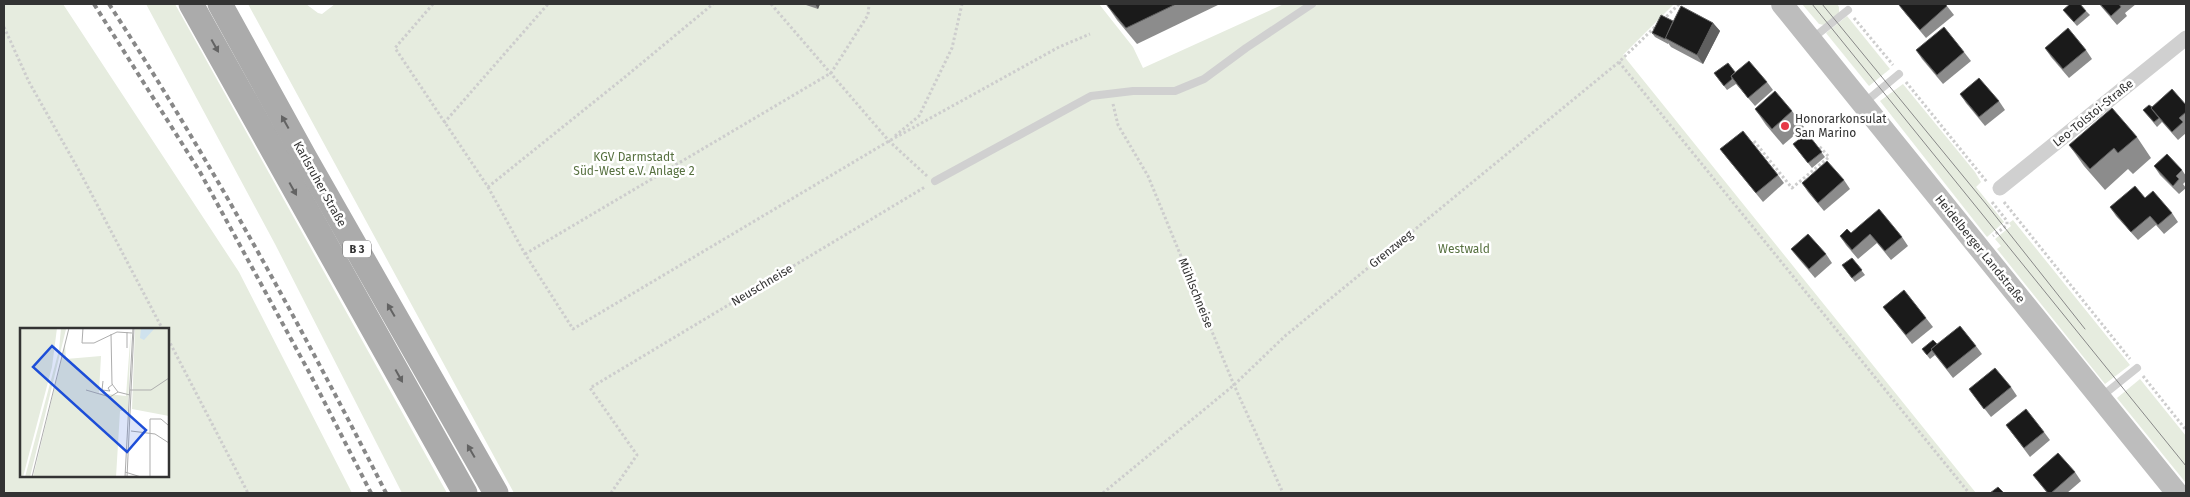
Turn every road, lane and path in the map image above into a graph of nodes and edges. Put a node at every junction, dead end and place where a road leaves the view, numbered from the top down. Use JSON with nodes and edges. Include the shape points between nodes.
{"nodes":[{"id":1,"x":191,"y":4,"type":"edge"},
{"id":2,"x":220,"y":4,"type":"edge"},
{"id":3,"x":434,"y":4,"type":"edge"},
{"id":4,"x":548,"y":4,"type":"edge"},
{"id":5,"x":713,"y":4,"type":"edge"},
{"id":6,"x":771,"y":4,"type":"edge"},
{"id":7,"x":869,"y":4,"type":"edge"},
{"id":8,"x":962,"y":4,"type":"edge"},
{"id":9,"x":1312,"y":4,"type":"edge"},
{"id":10,"x":1679,"y":4,"type":"edge"},
{"id":11,"x":1782,"y":4,"type":"edge"},
{"id":12,"x":1848,"y":10,"type":"joint"},
{"id":13,"x":4,"y":27,"type":"edge"},
{"id":14,"x":1090,"y":34,"type":"dead end"},
{"id":15,"x":2186,"y":38,"type":"edge"},
{"id":16,"x":1811,"y":40,"type":"junction"},
{"id":17,"x":1619,"y":62,"type":"junction"},
{"id":18,"x":831,"y":73,"type":"junction"},
{"id":19,"x":1899,"y":74,"type":"junction"},
{"id":20,"x":1110,"y":93,"type":"junction"},
{"id":21,"x":1863,"y":104,"type":"junction"},
{"id":22,"x":444,"y":124,"type":"junction"},
{"id":23,"x":889,"y":141,"type":"junction"},
{"id":24,"x":1754,"y":141,"type":"edge"},
{"id":25,"x":1819,"y":146,"type":"edge"},
{"id":26,"x":935,"y":181,"type":"junction"},
{"id":27,"x":488,"y":187,"type":"junction"},
{"id":28,"x":1995,"y":193,"type":"junction"},
{"id":29,"x":1979,"y":247,"type":"junction"},
{"id":30,"x":525,"y":254,"type":"junction"},
{"id":31,"x":162,"y":328,"type":"edge"},
{"id":32,"x":169,"y":341,"type":"edge"},
{"id":33,"x":2137,"y":368,"type":"junction"},
{"id":34,"x":1234,"y":386,"type":"junction"},
{"id":35,"x":2100,"y":398,"type":"junction"},
{"id":36,"x":2186,"y":430,"type":"edge"},
{"id":37,"x":248,"y":493,"type":"edge"},
{"id":38,"x":464,"y":493,"type":"edge"},
{"id":39,"x":496,"y":493,"type":"edge"},
{"id":40,"x":611,"y":493,"type":"edge"},
{"id":41,"x":1103,"y":493,"type":"edge"},
{"id":42,"x":1283,"y":493,"type":"edge"},
{"id":43,"x":1969,"y":493,"type":"edge"},
{"id":44,"x":2178,"y":493,"type":"edge"}],
"edges":[{"from":1,"to":38,"type":"main road","name":"Karlsruher Straße","number":"B 3","one_way":true},
{"from":39,"to":2,"type":"main road","name":"Karlsruher Straße","number":"B 3","one_way":true},
{"from":3,"to":22,"type":"path","via":[[395,48]]},
{"from":4,"to":22,"type":"path"},
{"from":5,"to":27,"type":"path"},
{"from":6,"to":18,"type":"path"},
{"from":7,"to":18,"type":"path","via":[[868,15]]},
{"from":8,"to":23,"type":"path","via":[[952,48],[919,116]]},
{"from":9,"to":20,"type":"lane","via":[[1204,79],[1175,91]]},
{"from":10,"to":17,"type":"path","name":"Grenzweg"},
{"from":11,"to":16,"type":"street","name":"Heidelberger Landstraße"},
{"from":12,"to":16,"type":"lane"},
{"from":12,"to":19,"type":"path"},
{"from":13,"to":31,"type":"path","via":[[29,82]]},
{"from":14,"to":23,"type":"path","via":[[1059,47]]},
{"from":15,"to":28,"type":"street","name":"Leo-Tolstoi-Straße"},
{"from":16,"to":21,"type":"street","name":"Heidelberger Landstraße"},
{"from":17,"to":34,"type":"path","name":"Grenzweg","via":[[1285,336]]},
{"from":17,"to":43,"type":"path"},
{"from":18,"to":23,"type":"path"},
{"from":18,"to":30,"type":"path"},
{"from":19,"to":21,"type":"lane"},
{"from":19,"to":28,"type":"path"},
{"from":20,"to":26,"type":"lane","via":[[1092,96]]},
{"from":20,"to":34,"type":"path","name":"Mühlschneise","via":[[1118,125],[1148,176]]},
{"from":21,"to":29,"type":"street","name":"Heidelberger Landstraße"},
{"from":22,"to":27,"type":"path"},
{"from":23,"to":26,"type":"path"},
{"from":23,"to":30,"type":"path","via":[[573,329]]},
{"from":24,"to":25,"type":"path","via":[[1792,188],[1829,157]]},
{"from":26,"to":40,"type":"path","name":"Neuschneise","via":[[590,388],[637,455]]},
{"from":27,"to":30,"type":"path"},
{"from":28,"to":29,"type":"path","via":[[2007,225]]},
{"from":28,"to":33,"type":"path"},
{"from":29,"to":35,"type":"street","name":"Heidelberger Landstraße"},
{"from":32,"to":37,"type":"path"},
{"from":33,"to":35,"type":"lane"},
{"from":33,"to":36,"type":"path"},
{"from":34,"to":41,"type":"path","name":"Grenzweg"},
{"from":34,"to":42,"type":"path","name":"Mühlschneise"},
{"from":35,"to":44,"type":"street","name":"Heidelberger Landstraße"}]}
